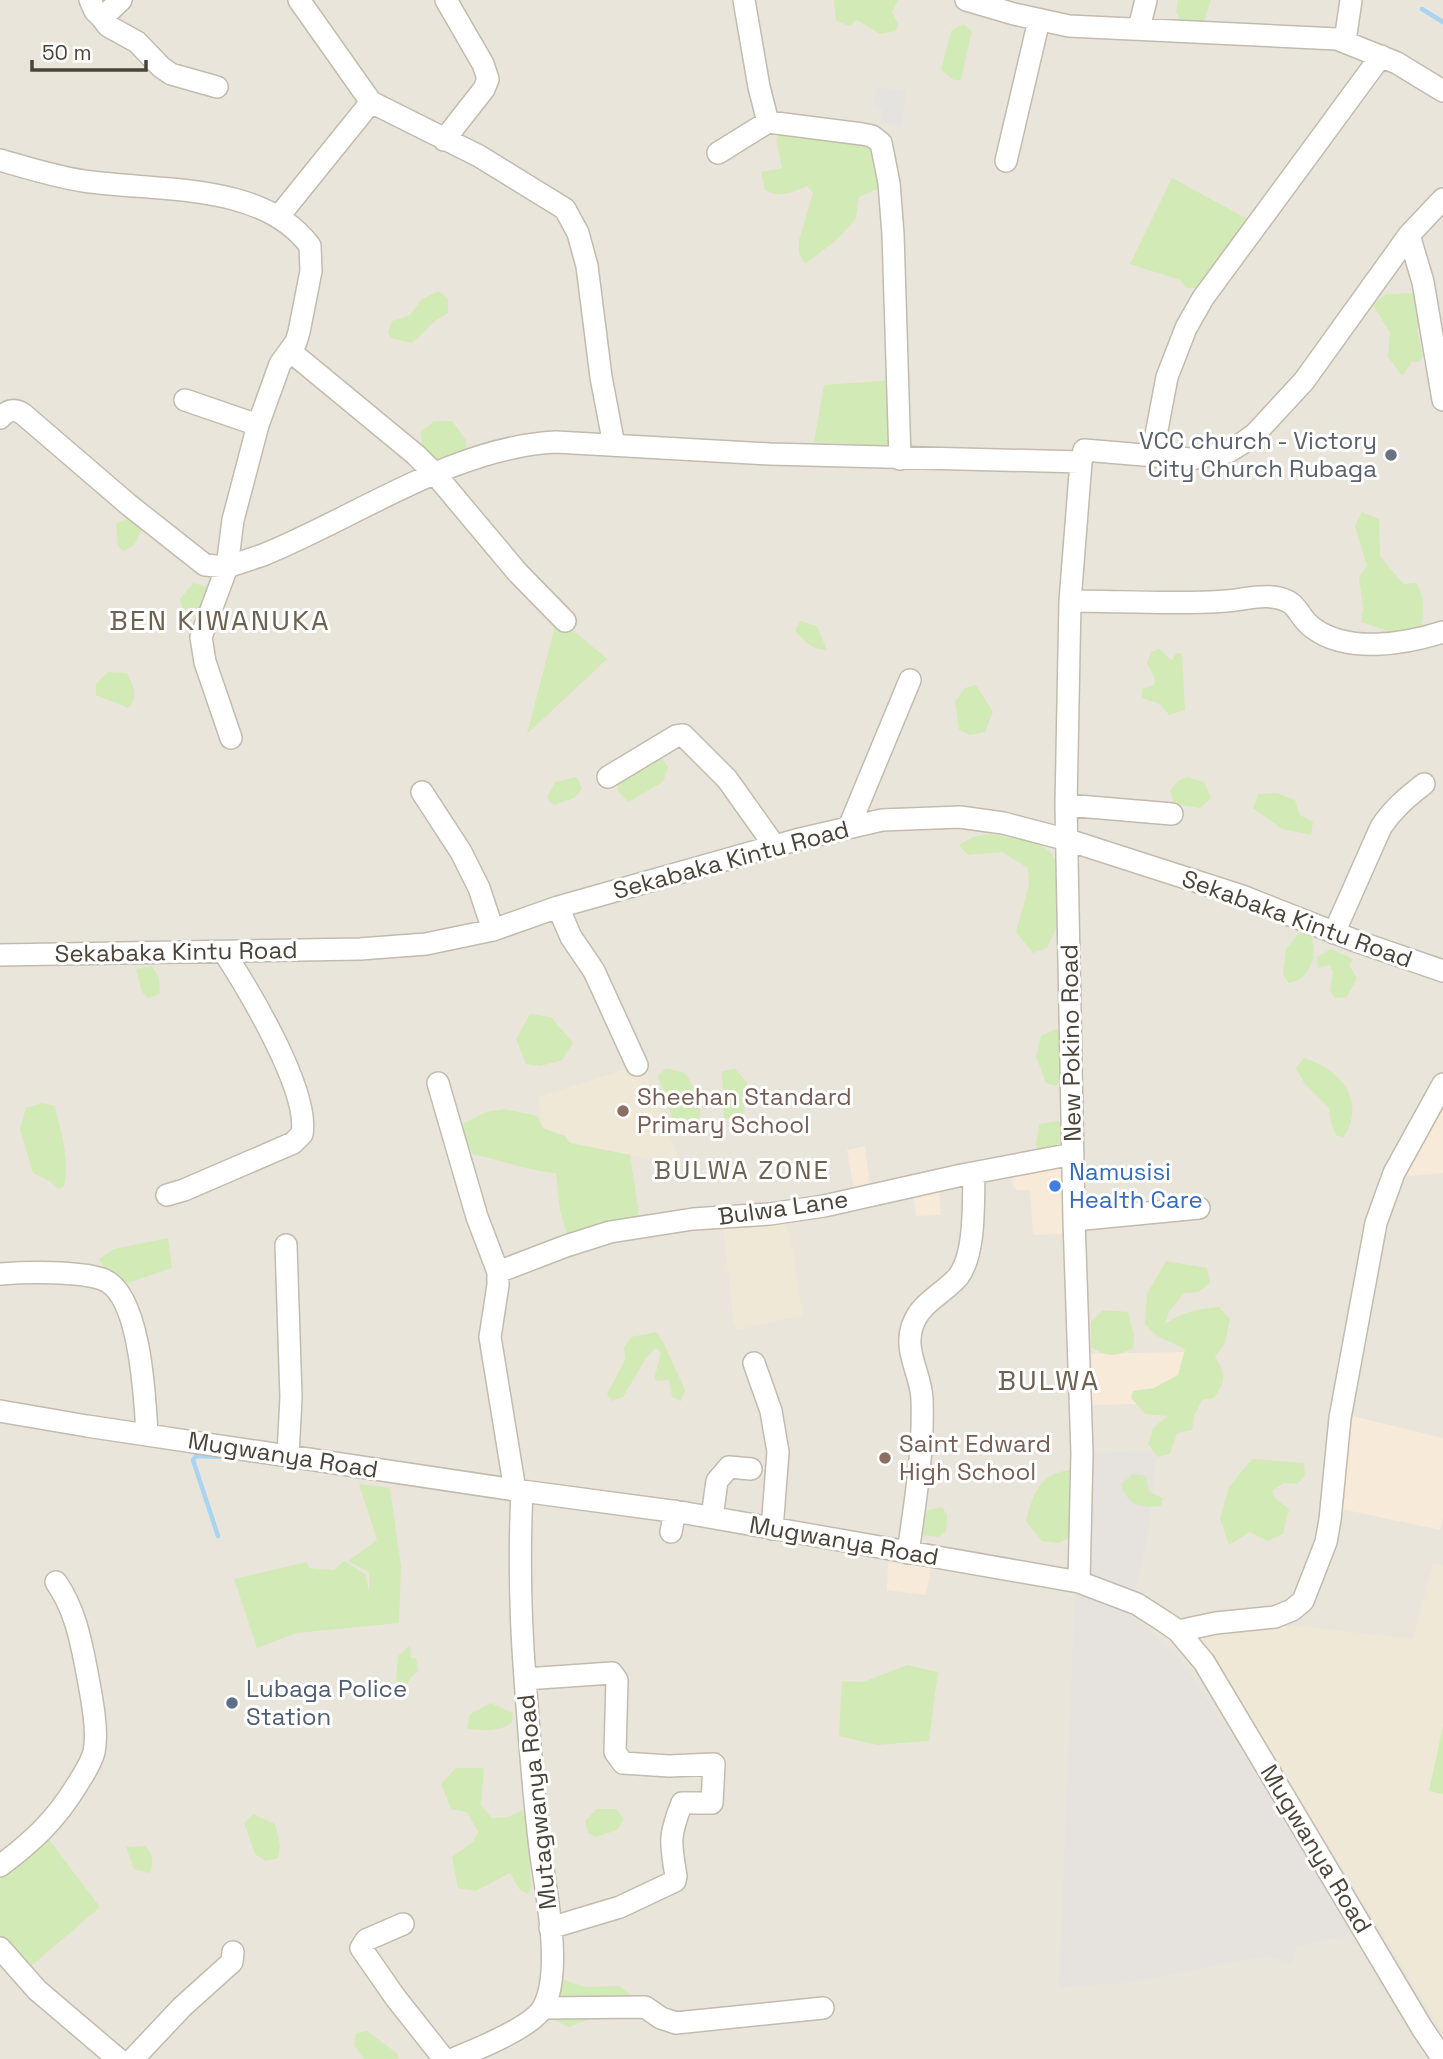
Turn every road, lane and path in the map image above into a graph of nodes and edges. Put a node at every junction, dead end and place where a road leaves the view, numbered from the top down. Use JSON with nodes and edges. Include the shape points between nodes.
{"nodes":[{"id":1,"x":90,"y":0,"type":"edge"},
{"id":2,"x":121,"y":0,"type":"edge"},
{"id":3,"x":299,"y":0,"type":"edge"},
{"id":4,"x":446,"y":0,"type":"edge"},
{"id":5,"x":744,"y":0,"type":"edge"},
{"id":6,"x":966,"y":0,"type":"edge"},
{"id":7,"x":1146,"y":0,"type":"edge"},
{"id":8,"x":1351,"y":0,"type":"edge"},
{"id":9,"x":102,"y":18,"type":"junction"},
{"id":10,"x":1039,"y":20,"type":"junction"},
{"id":11,"x":1139,"y":28,"type":"junction"},
{"id":12,"x":1345,"y":41,"type":"junction"},
{"id":13,"x":1381,"y":56,"type":"junction"},
{"id":14,"x":217,"y":87,"type":"dead end"},
{"id":15,"x":1443,"y":91,"type":"edge"},
{"id":16,"x":372,"y":102,"type":"junction"},
{"id":17,"x":768,"y":122,"type":"junction"},
{"id":18,"x":444,"y":141,"type":"junction"},
{"id":19,"x":718,"y":153,"type":"dead end"},
{"id":20,"x":0,"y":160,"type":"edge"},
{"id":21,"x":1006,"y":162,"type":"dead end"},
{"id":22,"x":1443,"y":199,"type":"edge"},
{"id":23,"x":279,"y":216,"type":"junction"},
{"id":24,"x":1409,"y":235,"type":"junction"},
{"id":25,"x":290,"y":351,"type":"junction"},
{"id":26,"x":185,"y":400,"type":"dead end"},
{"id":27,"x":1443,"y":400,"type":"edge"},
{"id":28,"x":0,"y":418,"type":"edge"},
{"id":29,"x":258,"y":425,"type":"junction"},
{"id":30,"x":614,"y":445,"type":"junction"},
{"id":31,"x":1152,"y":456,"type":"junction"},
{"id":32,"x":900,"y":458,"type":"junction"},
{"id":33,"x":1081,"y":462,"type":"junction"},
{"id":34,"x":435,"y":474,"type":"junction"},
{"id":35,"x":227,"y":567,"type":"junction"},
{"id":36,"x":1070,"y":601,"type":"junction"},
{"id":37,"x":565,"y":621,"type":"dead end"},
{"id":38,"x":1443,"y":632,"type":"edge"},
{"id":39,"x":910,"y":680,"type":"dead end"},
{"id":40,"x":231,"y":738,"type":"dead end"},
{"id":41,"x":608,"y":777,"type":"dead end"},
{"id":42,"x":1424,"y":784,"type":"dead end"},
{"id":43,"x":422,"y":792,"type":"dead end"},
{"id":44,"x":1066,"y":804,"type":"junction"},
{"id":45,"x":1172,"y":814,"type":"dead end"},
{"id":46,"x":849,"y":827,"type":"junction"},
{"id":47,"x":1068,"y":840,"type":"junction"},
{"id":48,"x":774,"y":845,"type":"junction"},
{"id":49,"x":558,"y":907,"type":"junction"},
{"id":50,"x":493,"y":930,"type":"junction"},
{"id":51,"x":1334,"y":933,"type":"junction"},
{"id":52,"x":224,"y":952,"type":"junction"},
{"id":53,"x":0,"y":955,"type":"edge"},
{"id":54,"x":1443,"y":971,"type":"edge"},
{"id":55,"x":636,"y":1065,"type":"dead end"},
{"id":56,"x":438,"y":1083,"type":"dead end"},
{"id":57,"x":1443,"y":1084,"type":"edge"},
{"id":58,"x":1073,"y":1154,"type":"junction"},
{"id":59,"x":974,"y":1173,"type":"junction"},
{"id":60,"x":167,"y":1195,"type":"dead end"},
{"id":61,"x":1199,"y":1208,"type":"dead end"},
{"id":62,"x":1074,"y":1220,"type":"junction"},
{"id":63,"x":286,"y":1244,"type":"dead end"},
{"id":64,"x":498,"y":1272,"type":"junction"},
{"id":65,"x":0,"y":1274,"type":"edge"},
{"id":66,"x":754,"y":1363,"type":"dead end"},
{"id":67,"x":2,"y":1415,"type":"edge"},
{"id":68,"x":147,"y":1434,"type":"junction"},
{"id":69,"x":288,"y":1455,"type":"junction"},
{"id":70,"x":751,"y":1469,"type":"dead end"},
{"id":71,"x":519,"y":1491,"type":"junction"},
{"id":72,"x":675,"y":1511,"type":"junction"},
{"id":73,"x":712,"y":1517,"type":"junction"},
{"id":74,"x":772,"y":1529,"type":"junction"},
{"id":75,"x":671,"y":1532,"type":"dead end"},
{"id":76,"x":908,"y":1553,"type":"junction"},
{"id":77,"x":56,"y":1582,"type":"dead end"},
{"id":78,"x":1079,"y":1582,"type":"junction"},
{"id":79,"x":1178,"y":1631,"type":"junction"},
{"id":80,"x":525,"y":1679,"type":"junction"},
{"id":81,"x":0,"y":1866,"type":"edge"},
{"id":82,"x":403,"y":1924,"type":"dead end"},
{"id":83,"x":550,"y":1928,"type":"junction"},
{"id":84,"x":0,"y":1948,"type":"edge"},
{"id":85,"x":233,"y":1952,"type":"dead end"},
{"id":86,"x":544,"y":2008,"type":"junction"},
{"id":87,"x":823,"y":2008,"type":"dead end"},
{"id":88,"x":118,"y":2059,"type":"edge"},
{"id":89,"x":133,"y":2059,"type":"edge"},
{"id":90,"x":444,"y":2059,"type":"edge"},
{"id":91,"x":453,"y":2059,"type":"edge"},
{"id":92,"x":1443,"y":2059,"type":"edge"}],
"edges":[{"from":1,"to":9,"type":"street"},
{"from":2,"to":9,"type":"street"},
{"from":3,"to":16,"type":"street"},
{"from":4,"to":18,"type":"street","via":[[484,64],[488,79]]},
{"from":5,"to":17,"type":"street"},
{"from":6,"to":10,"type":"street"},
{"from":7,"to":11,"type":"street"},
{"from":8,"to":12,"type":"street"},
{"from":9,"to":14,"type":"street","via":[[172,74]]},
{"from":10,"to":11,"type":"street","via":[[1069,26]]},
{"from":10,"to":21,"type":"street"},
{"from":11,"to":12,"type":"street"},
{"from":12,"to":13,"type":"street"},
{"from":13,"to":15,"type":"street"},
{"from":13,"to":31,"type":"street","via":[[1197,308],[1167,377]]},
{"from":16,"to":18,"type":"street"},
{"from":16,"to":23,"type":"street"},
{"from":17,"to":19,"type":"street"},
{"from":17,"to":32,"type":"street","via":[[872,135],[881,144],[890,183]]},
{"from":18,"to":30,"type":"street","via":[[519,179],[569,215],[587,266]]},
{"from":20,"to":23,"type":"street","via":[[82,181],[216,196]]},
{"from":22,"to":24,"type":"street"},
{"from":23,"to":25,"type":"street","via":[[311,251],[303,316]]},
{"from":24,"to":27,"type":"street","via":[[1423,282]]},
{"from":24,"to":31,"type":"street","via":[[1304,381],[1255,434],[1228,452],[1209,457]]},
{"from":25,"to":29,"type":"street","via":[[279,365]]},
{"from":25,"to":34,"type":"street"},
{"from":26,"to":29,"type":"street"},
{"from":28,"to":35,"type":"street","via":[[14,410],[23,414],[200,562]]},
{"from":29,"to":35,"type":"street","via":[[233,520]]},
{"from":30,"to":32,"type":"street"},
{"from":30,"to":34,"type":"street","via":[[519,445]]},
{"from":31,"to":33,"type":"street","via":[[1084,450]]},
{"from":32,"to":33,"type":"street"},
{"from":33,"to":36,"type":"street","name":"New Pokino Road"},
{"from":34,"to":35,"type":"street","via":[[285,547]]},
{"from":34,"to":37,"type":"street"},
{"from":35,"to":40,"type":"street","via":[[201,642]]},
{"from":36,"to":38,"type":"street","via":[[1275,597],[1293,602],[1316,630],[1353,642],[1402,643]]},
{"from":36,"to":44,"type":"street","name":"New Pokino Road"},
{"from":39,"to":46,"type":"street"},
{"from":41,"to":48,"type":"street","via":[[683,735],[727,779]]},
{"from":42,"to":51,"type":"street","via":[[1391,812],[1381,827]]},
{"from":43,"to":50,"type":"street","via":[[461,852]]},
{"from":44,"to":45,"type":"street"},
{"from":44,"to":47,"type":"street","name":"New Pokino Road"},
{"from":46,"to":47,"type":"street","name":"Sekabaka Kintu Road","via":[[882,820],[960,817]]},
{"from":46,"to":48,"type":"street","name":"Sekabaka Kintu Road"},
{"from":47,"to":51,"type":"street","name":"Sekabaka Kintu Road","via":[[1242,896]]},
{"from":47,"to":58,"type":"street","name":"New Pokino Road"},
{"from":48,"to":49,"type":"street","name":"Sekabaka Kintu Road"},
{"from":49,"to":50,"type":"street","name":"Sekabaka Kintu Road"},
{"from":49,"to":55,"type":"street","via":[[594,971]]},
{"from":50,"to":52,"type":"street","name":"Sekabaka Kintu Road","via":[[402,947]]},
{"from":51,"to":54,"type":"street","name":"Sekabaka Kintu Road"},
{"from":52,"to":53,"type":"street","name":"Sekabaka Kintu Road"},
{"from":52,"to":60,"type":"street","via":[[261,1012],[285,1066],[303,1115],[302,1135],[293,1143]]},
{"from":56,"to":64,"type":"street","name":"Mutagwanya Road"},
{"from":57,"to":79,"type":"street","via":[[1399,1162],[1376,1223],[1340,1418],[1326,1542],[1303,1601],[1275,1618]]},
{"from":58,"to":59,"type":"street","name":"Bulwa Lane"},
{"from":58,"to":62,"type":"street","name":"New Pokino Road"},
{"from":59,"to":64,"type":"street","name":"Bulwa Lane","via":[[824,1206],[610,1232]]},
{"from":59,"to":76,"type":"street","via":[[968,1258],[959,1275],[922,1307],[912,1327],[909,1345],[922,1396],[919,1477]]},
{"from":61,"to":62,"type":"street"},
{"from":62,"to":78,"type":"street","name":"New Pokino Road","via":[[1082,1453]]},
{"from":63,"to":69,"type":"street","via":[[291,1396]]},
{"from":64,"to":71,"type":"street","name":"Mutagwanya Road","via":[[490,1337]]},
{"from":65,"to":68,"type":"street","via":[[102,1279],[117,1289],[139,1349]]},
{"from":66,"to":74,"type":"street","via":[[771,1411],[778,1452]]},
{"from":67,"to":68,"type":"street","name":"Mugwanya Road"},
{"from":68,"to":69,"type":"street","name":"Mugwanya Road"},
{"from":69,"to":71,"type":"street","name":"Mugwanya Road"},
{"from":70,"to":73,"type":"street","via":[[729,1467],[717,1481]]},
{"from":71,"to":72,"type":"street","name":"Mugwanya Road"},
{"from":71,"to":80,"type":"street","name":"Mutagwanya Road"},
{"from":72,"to":73,"type":"street","name":"Mugwanya Road"},
{"from":72,"to":75,"type":"street"},
{"from":73,"to":74,"type":"street","name":"Mugwanya Road"},
{"from":74,"to":76,"type":"street","name":"Mugwanya Road"},
{"from":76,"to":78,"type":"street","name":"Mugwanya Road"},
{"from":77,"to":81,"type":"street","via":[[78,1626],[90,1688],[93,1754],[55,1819]]},
{"from":78,"to":79,"type":"street","name":"Mugwanya Road","via":[[1137,1604]]},
{"from":79,"to":92,"type":"street","name":"Mugwanya Road","via":[[1237,1715]]},
{"from":80,"to":83,"type":"street","name":"Mutagwanya Road"},
{"from":80,"to":83,"type":"street","via":[[612,1673],[617,1680],[615,1752],[623,1763],[714,1764],[712,1803],[682,1802],[674,1820],[670,1842],[675,1881],[620,1907]]},
{"from":82,"to":90,"type":"street","via":[[366,1940],[361,1948]]},
{"from":83,"to":86,"type":"street","name":"Mutagwanya Road","via":[[552,1954]]},
{"from":84,"to":88,"type":"street","via":[[37,1990]]},
{"from":85,"to":89,"type":"street","via":[[232,1962]]},
{"from":86,"to":87,"type":"street","via":[[645,2007],[676,2023]]},
{"from":86,"to":91,"type":"street","via":[[510,2034]]}]}
